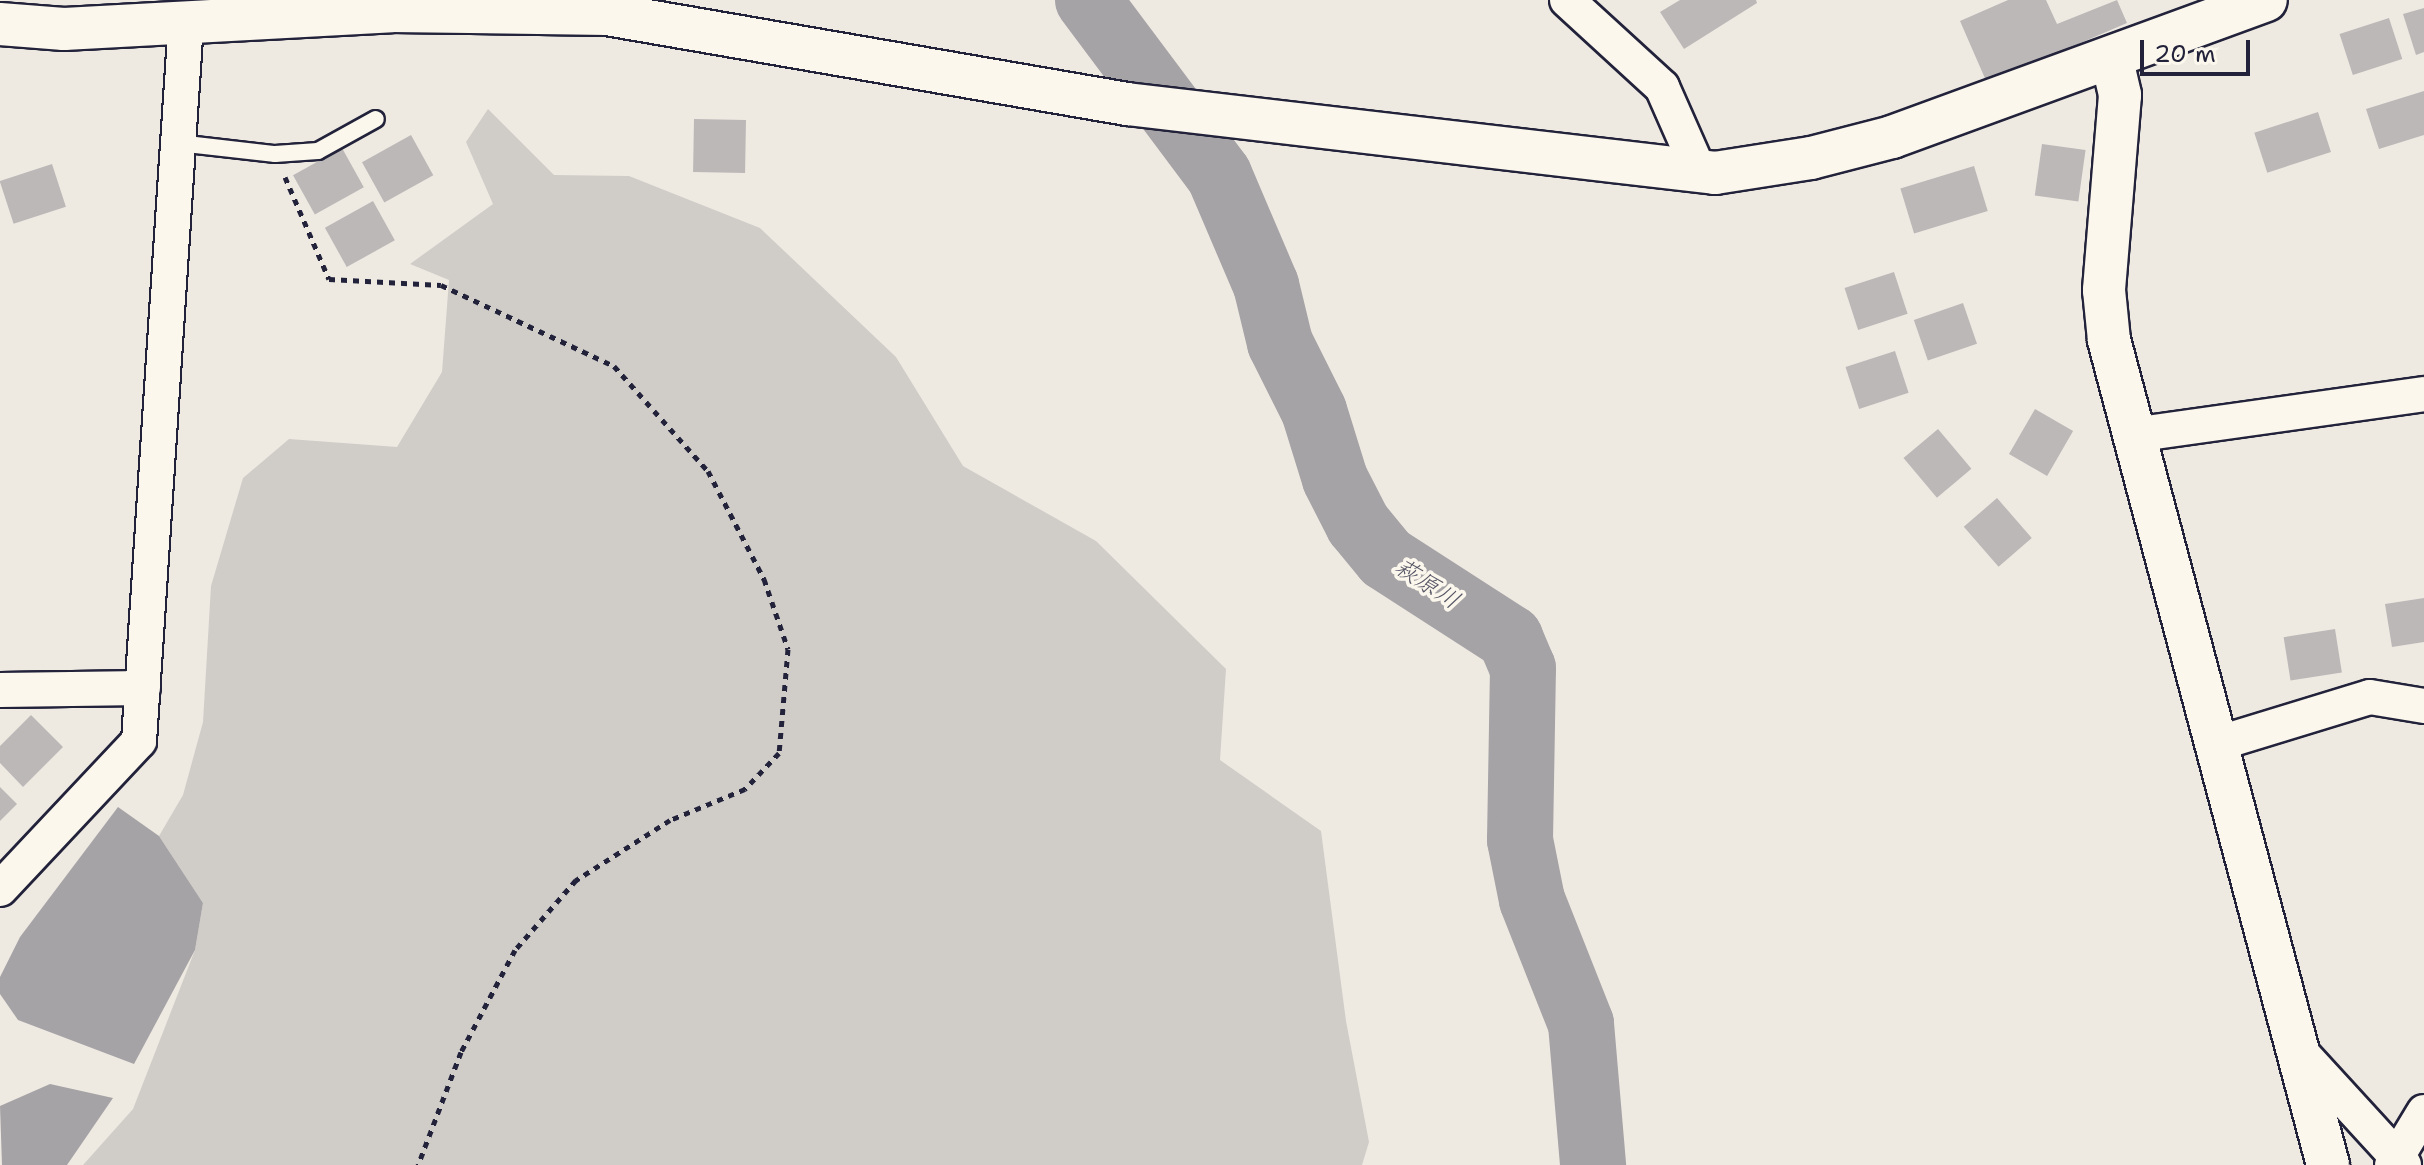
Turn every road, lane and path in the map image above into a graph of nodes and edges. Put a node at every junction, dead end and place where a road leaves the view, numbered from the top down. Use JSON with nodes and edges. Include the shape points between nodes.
{"nodes":[{"id":1,"x":1567,"y":0,"type":"edge"},
{"id":2,"x":2266,"y":0,"type":"edge"},
{"id":3,"x":2224,"y":8,"type":"edge"},
{"id":4,"x":186,"y":22,"type":"junction"},
{"id":5,"x":0,"y":24,"type":"edge"},
{"id":6,"x":2112,"y":60,"type":"junction"},
{"id":7,"x":376,"y":119,"type":"dead end"},
{"id":8,"x":178,"y":143,"type":"junction"},
{"id":9,"x":275,"y":154,"type":"junction"},
{"id":10,"x":1699,"y":171,"type":"junction"},
{"id":11,"x":2424,"y":394,"type":"edge"},
{"id":12,"x":2133,"y":435,"type":"junction"},
{"id":13,"x":143,"y":688,"type":"junction"},
{"id":14,"x":0,"y":690,"type":"edge"},
{"id":15,"x":2424,"y":706,"type":"edge"},
{"id":16,"x":2213,"y":745,"type":"junction"},
{"id":17,"x":0,"y":889,"type":"edge"},
{"id":18,"x":2296,"y":1047,"type":"junction"},
{"id":19,"x":2424,"y":1112,"type":"edge"},
{"id":20,"x":2398,"y":1162,"type":"edge"},
{"id":21,"x":418,"y":1165,"type":"edge"},
{"id":22,"x":2328,"y":1165,"type":"edge"}],
"edges":[{"from":1,"to":10,"type":"street","via":[[1662,87]]},
{"from":2,"to":3,"type":"street"},
{"from":3,"to":6,"type":"street"},
{"from":4,"to":5,"type":"street","via":[[64,29]]},
{"from":4,"to":8,"type":"street"},
{"from":4,"to":10,"type":"street","via":[[392,11],[607,14],[1127,104]]},
{"from":6,"to":10,"type":"street","via":[[1892,137],[1811,158]]},
{"from":6,"to":12,"type":"street","via":[[2120,95],[2104,290],[2109,340]]},
{"from":7,"to":9,"type":"lane","via":[[318,151]]},
{"from":8,"to":9,"type":"lane"},
{"from":8,"to":13,"type":"street"},
{"from":9,"to":21,"type":"path","via":[[329,279],[441,285],[614,366],[708,471],[764,579],[788,649],[779,753],[745,789],[670,820],[576,880],[545,915],[515,950],[461,1052]]},
{"from":11,"to":12,"type":"street"},
{"from":12,"to":16,"type":"street"},
{"from":13,"to":14,"type":"street"},
{"from":13,"to":17,"type":"street","via":[[139,741]]},
{"from":15,"to":16,"type":"street","via":[[2370,697]]},
{"from":16,"to":18,"type":"street"},
{"from":18,"to":20,"type":"street"},
{"from":18,"to":22,"type":"street"},
{"from":19,"to":20,"type":"street"}]}
